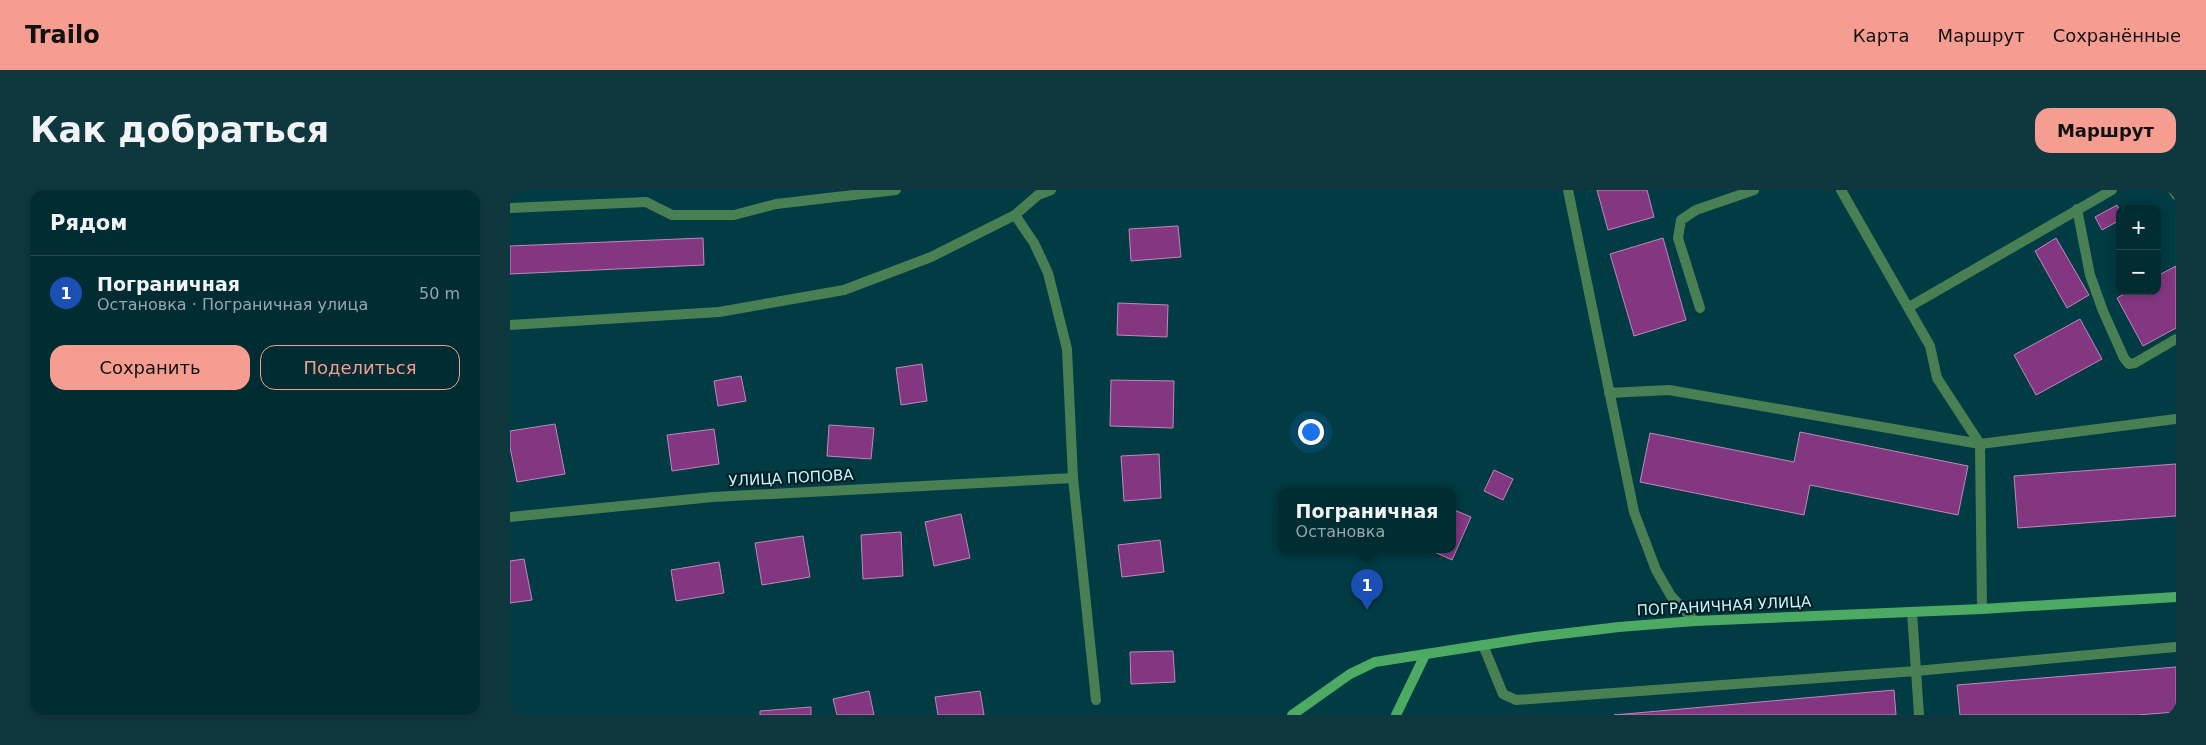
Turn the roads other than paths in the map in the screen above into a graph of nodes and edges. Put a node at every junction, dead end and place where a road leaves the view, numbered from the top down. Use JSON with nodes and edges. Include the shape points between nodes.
{"nodes":[{"id":1,"x":896,"y":190,"type":"edge"},
{"id":2,"x":1028,"y":190,"type":"edge"},
{"id":3,"x":1051,"y":190,"type":"edge"},
{"id":4,"x":1568,"y":190,"type":"edge"},
{"id":5,"x":1754,"y":190,"type":"edge"},
{"id":6,"x":1841,"y":190,"type":"edge"},
{"id":7,"x":2112,"y":190,"type":"edge"},
{"id":8,"x":2173,"y":190,"type":"edge"},
{"id":9,"x":1038,"y":195,"type":"junction"},
{"id":10,"x":2176,"y":195,"type":"edge"},
{"id":11,"x":510,"y":208,"type":"edge"},
{"id":12,"x":2077,"y":209,"type":"junction"},
{"id":13,"x":1015,"y":215,"type":"junction"},
{"id":14,"x":1909,"y":306,"type":"junction"},
{"id":15,"x":1700,"y":308,"type":"dead end"},
{"id":16,"x":510,"y":325,"type":"edge"},
{"id":17,"x":2176,"y":340,"type":"edge"},
{"id":18,"x":1610,"y":394,"type":"junction"},
{"id":19,"x":2176,"y":419,"type":"edge"},
{"id":20,"x":1980,"y":444,"type":"junction"},
{"id":21,"x":1074,"y":478,"type":"junction"},
{"id":22,"x":510,"y":516,"type":"edge"},
{"id":23,"x":2176,"y":597,"type":"edge"},
{"id":24,"x":1982,"y":609,"type":"junction"},
{"id":25,"x":1912,"y":612,"type":"junction"},
{"id":26,"x":1695,"y":621,"type":"junction"},
{"id":27,"x":1483,"y":645,"type":"junction"},
{"id":28,"x":2176,"y":647,"type":"edge"},
{"id":29,"x":1425,"y":655,"type":"junction"},
{"id":30,"x":1916,"y":671,"type":"junction"},
{"id":31,"x":1096,"y":700,"type":"dead end"},
{"id":32,"x":1292,"y":715,"type":"edge"},
{"id":33,"x":1396,"y":715,"type":"edge"},
{"id":34,"x":1919,"y":715,"type":"edge"}],
"edges":[{"from":1,"to":11,"type":"street","via":[[776,204],[734,215],[672,215],[646,202]]},
{"from":2,"to":9,"type":"street"},
{"from":3,"to":9,"type":"street"},
{"from":4,"to":18,"type":"street"},
{"from":5,"to":15,"type":"street","via":[[1696,210],[1681,220],[1678,238]]},
{"from":6,"to":14,"type":"street"},
{"from":7,"to":12,"type":"street"},
{"from":8,"to":10,"type":"street"},
{"from":9,"to":13,"type":"street"},
{"from":12,"to":14,"type":"street"},
{"from":12,"to":17,"type":"street","via":[[2090,275],[2124,358],[2129,364],[2135,363]]},
{"from":13,"to":16,"type":"street","via":[[932,258],[844,290],[719,312]]},
{"from":13,"to":21,"type":"street","via":[[1034,243],[1048,273],[1067,349]]},
{"from":14,"to":20,"type":"street","via":[[1930,346],[1937,378]]},
{"from":18,"to":20,"type":"street","via":[[1669,390]]},
{"from":18,"to":26,"type":"street","via":[[1634,512],[1644,541],[1671,596]]},
{"from":19,"to":20,"type":"street"},
{"from":20,"to":24,"type":"street"},
{"from":21,"to":22,"type":"street","name":"УЛИЦА ПОПОВА","via":[[713,496]]},
{"from":21,"to":31,"type":"street"},
{"from":23,"to":24,"type":"main road","name":"ПОГРАНИЧНАЯ УЛИЦА"},
{"from":24,"to":25,"type":"main road","name":"ПОГРАНИЧНАЯ УЛИЦА"},
{"from":25,"to":26,"type":"main road","name":"ПОГРАНИЧНАЯ УЛИЦА"},
{"from":25,"to":30,"type":"street"},
{"from":26,"to":27,"type":"main road","name":"ПОГРАНИЧНАЯ УЛИЦА","via":[[1619,627]]},
{"from":27,"to":29,"type":"main road","name":"ПОГРАНИЧНАЯ УЛИЦА"},
{"from":27,"to":30,"type":"street","via":[[1503,694],[1516,700]]},
{"from":28,"to":30,"type":"street"},
{"from":29,"to":32,"type":"main road","name":"ПОГРАНИЧНАЯ УЛИЦА","via":[[1375,662],[1350,674]]},
{"from":29,"to":33,"type":"main road"},
{"from":30,"to":34,"type":"street"}]}
